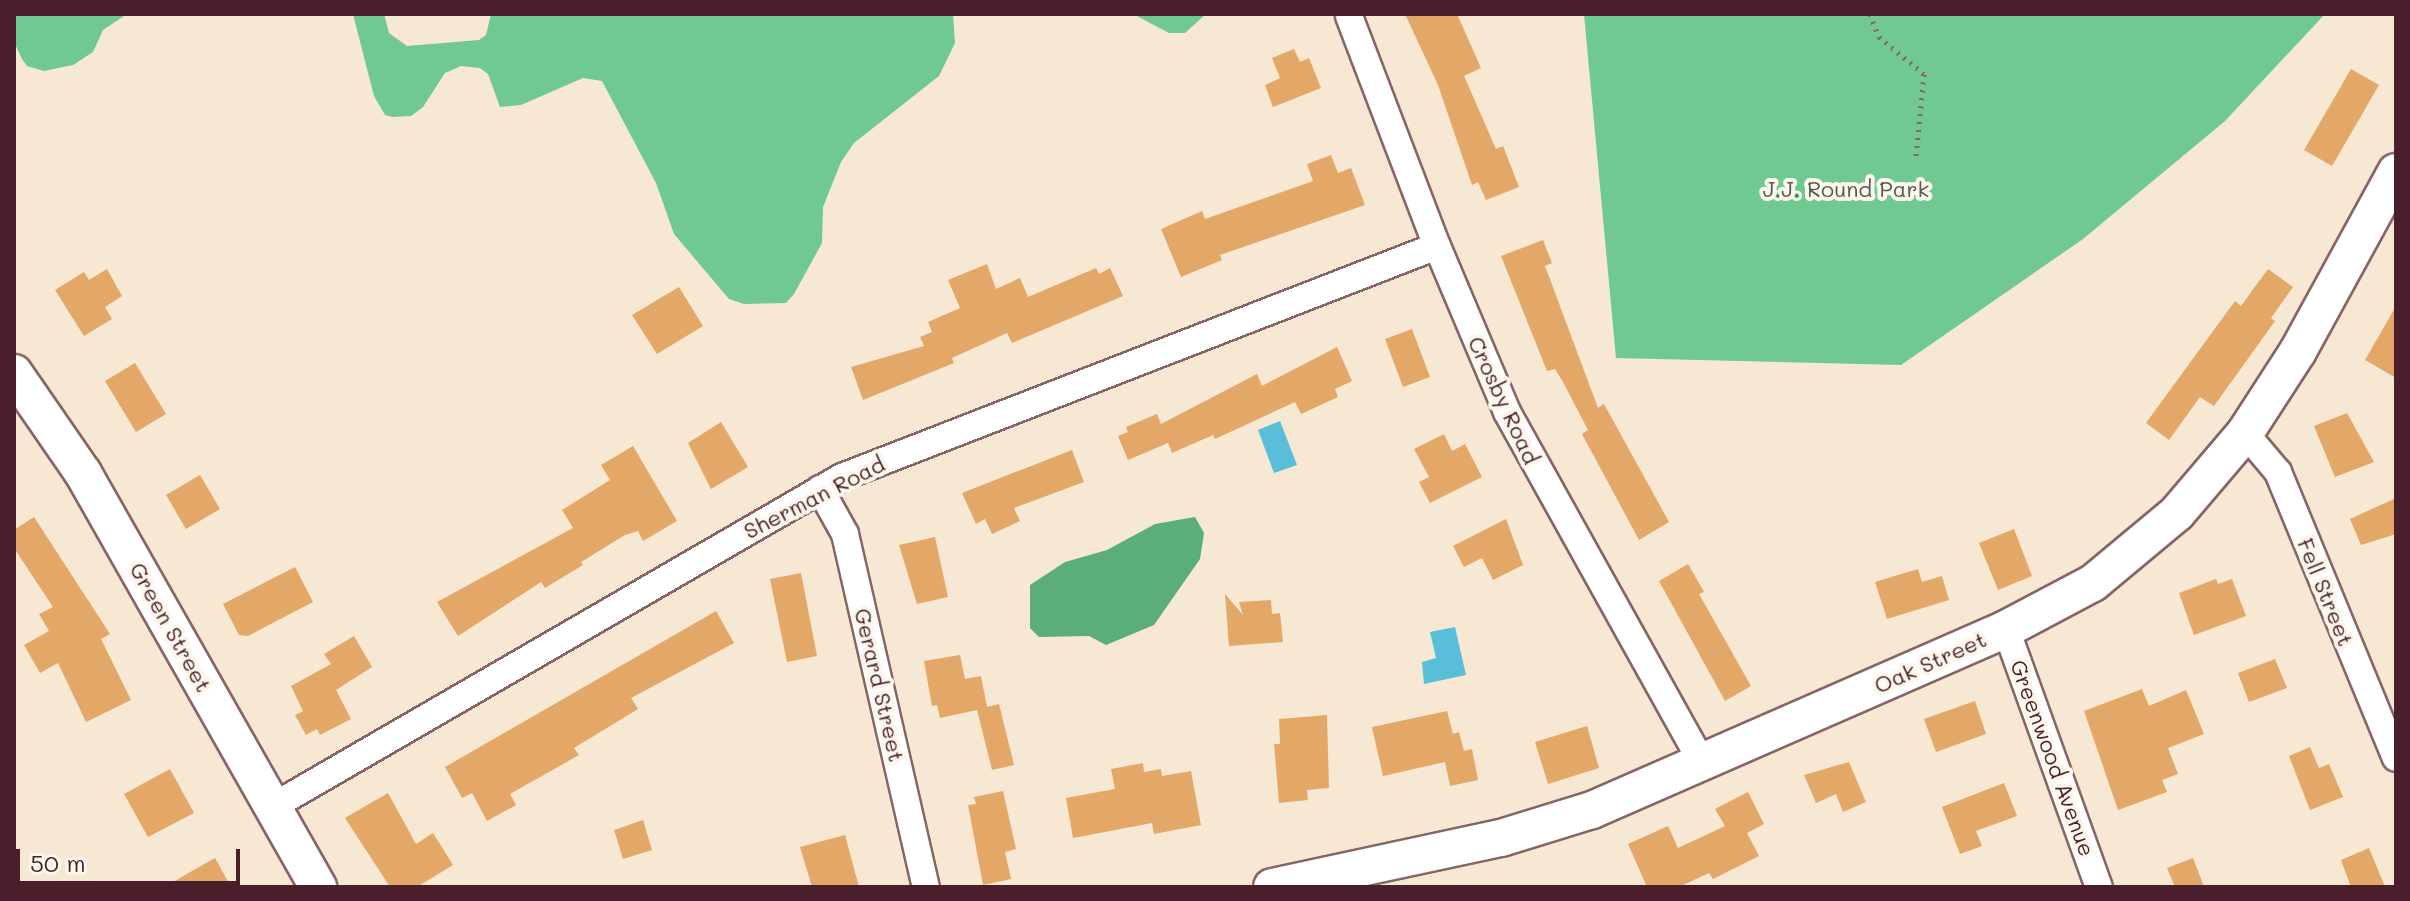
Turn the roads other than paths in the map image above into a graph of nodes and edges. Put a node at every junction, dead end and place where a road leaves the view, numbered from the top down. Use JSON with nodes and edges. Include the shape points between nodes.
{"nodes":[{"id":1,"x":1349,"y":16,"type":"edge"},
{"id":2,"x":2396,"y":172,"type":"edge"},
{"id":3,"x":1437,"y":246,"type":"junction"},
{"id":4,"x":14,"y":373,"type":"edge"},
{"id":5,"x":2245,"y":433,"type":"junction"},
{"id":6,"x":820,"y":489,"type":"junction"},
{"id":7,"x":2006,"y":629,"type":"junction"},
{"id":8,"x":2396,"y":758,"type":"edge"},
{"id":9,"x":1702,"y":763,"type":"junction"},
{"id":10,"x":272,"y":807,"type":"junction"},
{"id":11,"x":1357,"y":878,"type":"edge"},
{"id":12,"x":318,"y":887,"type":"edge"},
{"id":13,"x":926,"y":887,"type":"edge"},
{"id":14,"x":1272,"y":887,"type":"edge"},
{"id":15,"x":2099,"y":887,"type":"edge"}],
"edges":[{"from":1,"to":3,"type":"street","name":"Crosby Road"},
{"from":2,"to":5,"type":"street","name":"Oak Street","via":[[2298,351]]},
{"from":3,"to":6,"type":"street","name":"Sherman Road"},
{"from":3,"to":9,"type":"street","name":"Crosby Road","via":[[1524,449]]},
{"from":4,"to":10,"type":"street","name":"Green Street","via":[[83,473]]},
{"from":5,"to":7,"type":"street","name":"Oak Street","via":[[2184,505],[2126,558],[2069,598]]},
{"from":5,"to":8,"type":"street","name":"Fell Street","via":[[2278,472]]},
{"from":6,"to":10,"type":"street","name":"Sherman Road"},
{"from":6,"to":13,"type":"street","name":"Gerard Street","via":[[845,534]]},
{"from":7,"to":9,"type":"street","name":"Oak Street"},
{"from":7,"to":15,"type":"street","name":"Greenwood Avenue"},
{"from":9,"to":11,"type":"street","name":"Oak Street","via":[[1544,827]]},
{"from":10,"to":12,"type":"street","name":"Green Street"},
{"from":11,"to":14,"type":"street","name":"Oak Street"}]}
